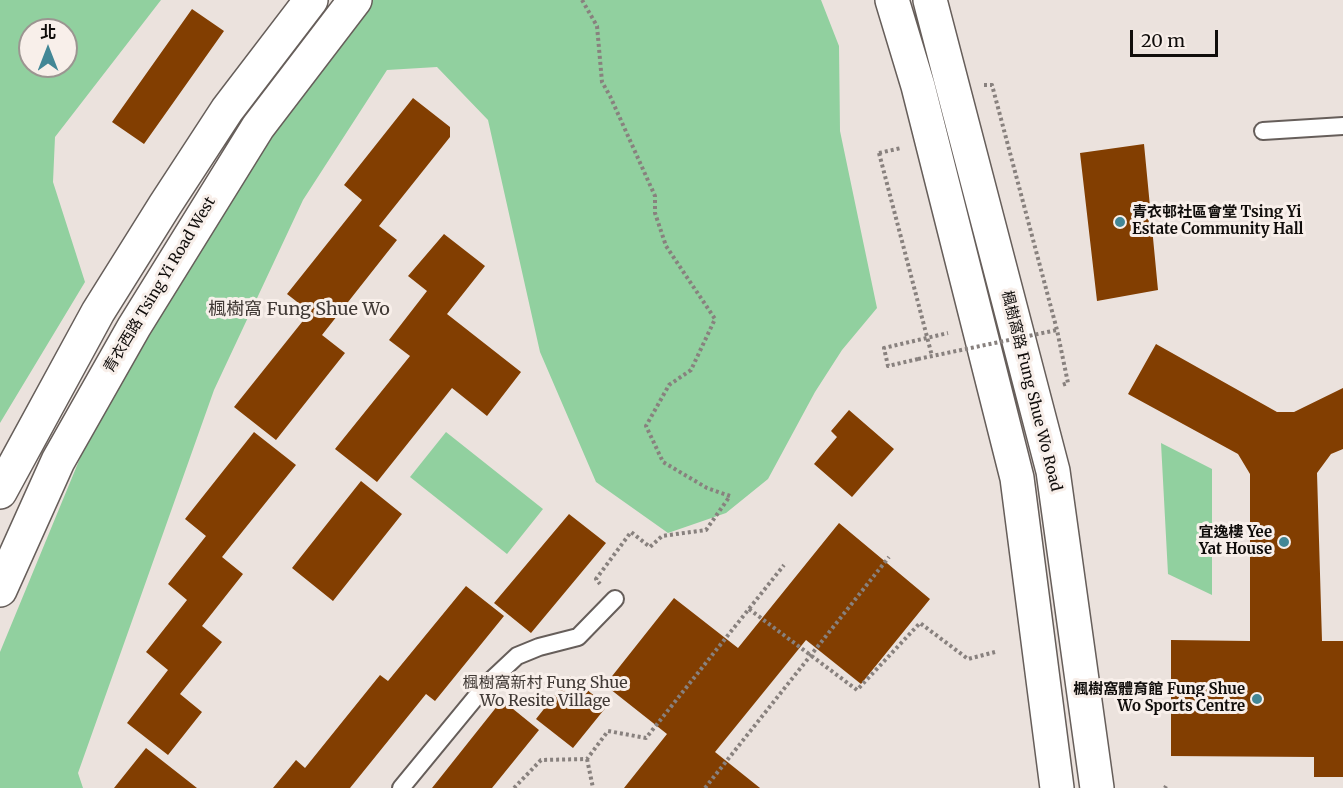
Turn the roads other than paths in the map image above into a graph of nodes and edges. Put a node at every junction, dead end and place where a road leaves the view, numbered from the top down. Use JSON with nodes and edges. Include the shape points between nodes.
{"nodes":[{"id":1,"x":311,"y":0,"type":"edge"},
{"id":2,"x":355,"y":0,"type":"edge"},
{"id":3,"x":892,"y":0,"type":"edge"},
{"id":4,"x":930,"y":0,"type":"edge"},
{"id":5,"x":1343,"y":126,"type":"edge"},
{"id":6,"x":1263,"y":131,"type":"dead end"},
{"id":7,"x":0,"y":492,"type":"edge"},
{"id":8,"x":0,"y":590,"type":"edge"},
{"id":9,"x":615,"y":599,"type":"road end"},
{"id":10,"x":401,"y":788,"type":"edge"},
{"id":11,"x":1057,"y":788,"type":"edge"},
{"id":12,"x":1097,"y":788,"type":"edge"}],
"edges":[{"from":1,"to":7,"type":"main road","via":[[227,110],[159,215],[98,312]]},
{"from":2,"to":8,"type":"main road","name":"青衣西路 Tsing Yi Road West","via":[[258,127],[134,327],[62,453]]},
{"from":3,"to":11,"type":"main road","via":[[918,86],[1017,478]]},
{"from":4,"to":12,"type":"main road","name":"楓樹窩路 Fung Shue Wo Road","via":[[1053,471]]},
{"from":5,"to":6,"type":"lane"},
{"from":9,"to":10,"type":"lane","via":[[578,637],[539,646],[517,656],[485,686]]}]}
